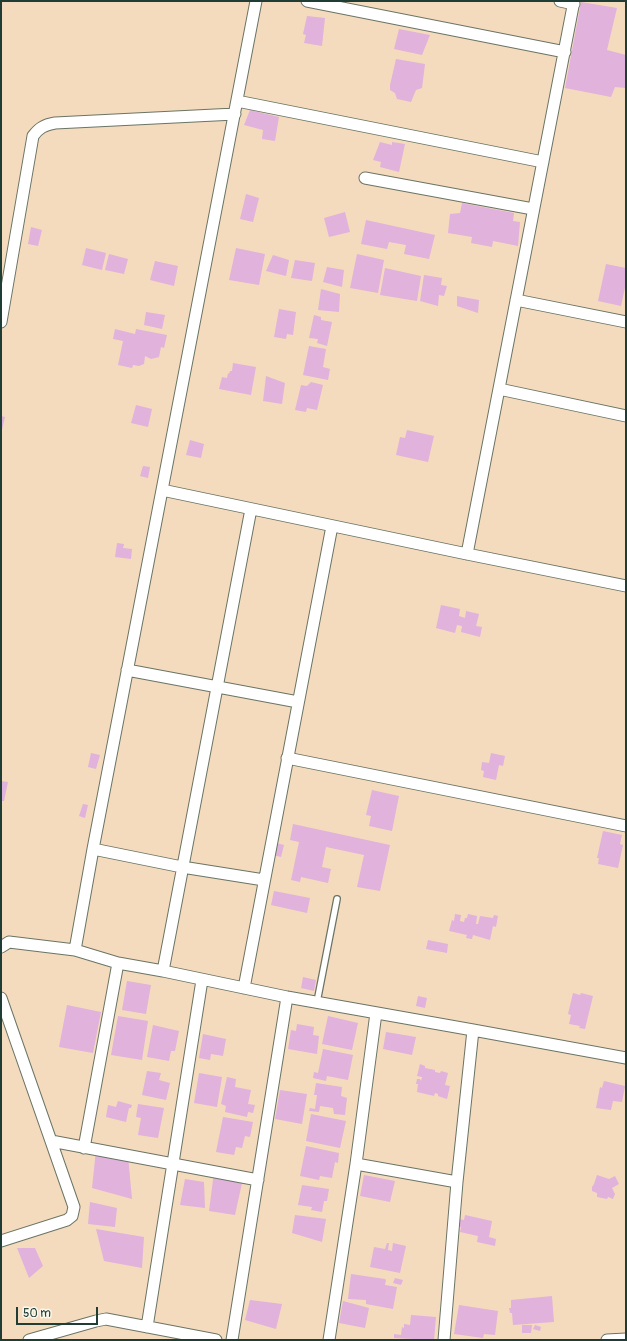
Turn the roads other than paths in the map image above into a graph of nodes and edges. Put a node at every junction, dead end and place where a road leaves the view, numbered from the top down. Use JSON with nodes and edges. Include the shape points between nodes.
{"nodes":[{"id":1,"x":256,"y":1,"type":"edge"},
{"id":2,"x":307,"y":1,"type":"edge"},
{"id":3,"x":560,"y":1,"type":"edge"},
{"id":4,"x":574,"y":2,"type":"edge"},
{"id":5,"x":565,"y":52,"type":"junction"},
{"id":6,"x":237,"y":101,"type":"junction"},
{"id":7,"x":234,"y":114,"type":"junction"},
{"id":8,"x":543,"y":162,"type":"junction"},
{"id":9,"x":365,"y":178,"type":"dead end"},
{"id":10,"x":533,"y":209,"type":"junction"},
{"id":11,"x":516,"y":300,"type":"junction"},
{"id":12,"x":1,"y":322,"type":"edge"},
{"id":13,"x":626,"y":322,"type":"edge"},
{"id":14,"x":499,"y":389,"type":"junction"},
{"id":15,"x":626,"y":416,"type":"edge"},
{"id":16,"x":162,"y":490,"type":"junction"},
{"id":17,"x":251,"y":509,"type":"junction"},
{"id":18,"x":332,"y":526,"type":"junction"},
{"id":19,"x":467,"y":554,"type":"junction"},
{"id":20,"x":626,"y":586,"type":"edge"},
{"id":21,"x":128,"y":670,"type":"junction"},
{"id":22,"x":217,"y":687,"type":"junction"},
{"id":23,"x":298,"y":702,"type":"junction"},
{"id":24,"x":287,"y":758,"type":"junction"},
{"id":25,"x":626,"y":826,"type":"edge"},
{"id":26,"x":93,"y":849,"type":"junction"},
{"id":27,"x":182,"y":867,"type":"junction"},
{"id":28,"x":264,"y":880,"type":"junction"},
{"id":29,"x":337,"y":899,"type":"dead end"},
{"id":30,"x":1,"y":947,"type":"edge"},
{"id":31,"x":75,"y":950,"type":"junction"},
{"id":32,"x":118,"y":963,"type":"junction"},
{"id":33,"x":163,"y":971,"type":"junction"},
{"id":34,"x":202,"y":980,"type":"junction"},
{"id":35,"x":244,"y":988,"type":"junction"},
{"id":36,"x":287,"y":997,"type":"junction"},
{"id":37,"x":1,"y":998,"type":"edge"},
{"id":38,"x":317,"y":1002,"type":"junction"},
{"id":39,"x":376,"y":1013,"type":"junction"},
{"id":40,"x":473,"y":1030,"type":"junction"},
{"id":41,"x":626,"y":1058,"type":"edge"},
{"id":42,"x":51,"y":1141,"type":"junction"},
{"id":43,"x":84,"y":1148,"type":"junction"},
{"id":44,"x":174,"y":1164,"type":"junction"},
{"id":45,"x":356,"y":1164,"type":"junction"},
{"id":46,"x":258,"y":1180,"type":"junction"},
{"id":47,"x":457,"y":1182,"type":"junction"},
{"id":48,"x":1,"y":1241,"type":"edge"},
{"id":49,"x":147,"y":1327,"type":"junction"},
{"id":50,"x":62,"y":1335,"type":"edge"},
{"id":51,"x":626,"y":1339,"type":"edge"},
{"id":52,"x":29,"y":1340,"type":"edge"},
{"id":53,"x":216,"y":1340,"type":"edge"},
{"id":54,"x":232,"y":1340,"type":"edge"},
{"id":55,"x":329,"y":1340,"type":"edge"},
{"id":56,"x":444,"y":1340,"type":"edge"},
{"id":57,"x":607,"y":1340,"type":"edge"}],
"edges":[{"from":1,"to":6,"type":"street"},
{"from":2,"to":5,"type":"street"},
{"from":3,"to":4,"type":"street"},
{"from":4,"to":5,"type":"street"},
{"from":5,"to":8,"type":"street"},
{"from":6,"to":7,"type":"street"},
{"from":6,"to":8,"type":"street"},
{"from":7,"to":12,"type":"street","via":[[55,123],[45,124],[39,129],[33,136]]},
{"from":7,"to":16,"type":"street"},
{"from":8,"to":10,"type":"street"},
{"from":9,"to":10,"type":"street"},
{"from":10,"to":11,"type":"street"},
{"from":11,"to":13,"type":"street"},
{"from":11,"to":14,"type":"street"},
{"from":14,"to":15,"type":"street"},
{"from":14,"to":19,"type":"street"},
{"from":16,"to":17,"type":"street"},
{"from":16,"to":21,"type":"street"},
{"from":17,"to":18,"type":"street"},
{"from":17,"to":22,"type":"street"},
{"from":18,"to":19,"type":"street"},
{"from":18,"to":23,"type":"street"},
{"from":19,"to":20,"type":"street"},
{"from":21,"to":22,"type":"street"},
{"from":21,"to":26,"type":"street"},
{"from":22,"to":23,"type":"street"},
{"from":22,"to":27,"type":"street"},
{"from":23,"to":24,"type":"street"},
{"from":24,"to":25,"type":"street"},
{"from":24,"to":28,"type":"street"},
{"from":26,"to":27,"type":"street"},
{"from":26,"to":31,"type":"street"},
{"from":27,"to":28,"type":"street"},
{"from":27,"to":33,"type":"street"},
{"from":28,"to":35,"type":"street"},
{"from":29,"to":38,"type":"lane"},
{"from":30,"to":31,"type":"street","via":[[9,942]]},
{"from":31,"to":32,"type":"street"},
{"from":32,"to":33,"type":"street"},
{"from":32,"to":43,"type":"street"},
{"from":33,"to":34,"type":"street"},
{"from":34,"to":35,"type":"street"},
{"from":34,"to":44,"type":"street"},
{"from":35,"to":36,"type":"street"},
{"from":36,"to":38,"type":"street"},
{"from":36,"to":46,"type":"street"},
{"from":37,"to":42,"type":"street"},
{"from":38,"to":39,"type":"street"},
{"from":39,"to":40,"type":"street"},
{"from":39,"to":45,"type":"street"},
{"from":40,"to":41,"type":"street"},
{"from":40,"to":47,"type":"street"},
{"from":42,"to":43,"type":"street"},
{"from":42,"to":48,"type":"street","via":[[74,1207],[72,1216],[67,1220]]},
{"from":43,"to":44,"type":"street"},
{"from":44,"to":46,"type":"street"},
{"from":44,"to":49,"type":"street"},
{"from":45,"to":47,"type":"street"},
{"from":45,"to":55,"type":"street"},
{"from":46,"to":54,"type":"street"},
{"from":47,"to":56,"type":"street"},
{"from":49,"to":50,"type":"street","via":[[106,1319]]},
{"from":49,"to":53,"type":"street"},
{"from":50,"to":52,"type":"street"},
{"from":51,"to":57,"type":"street"}]}
